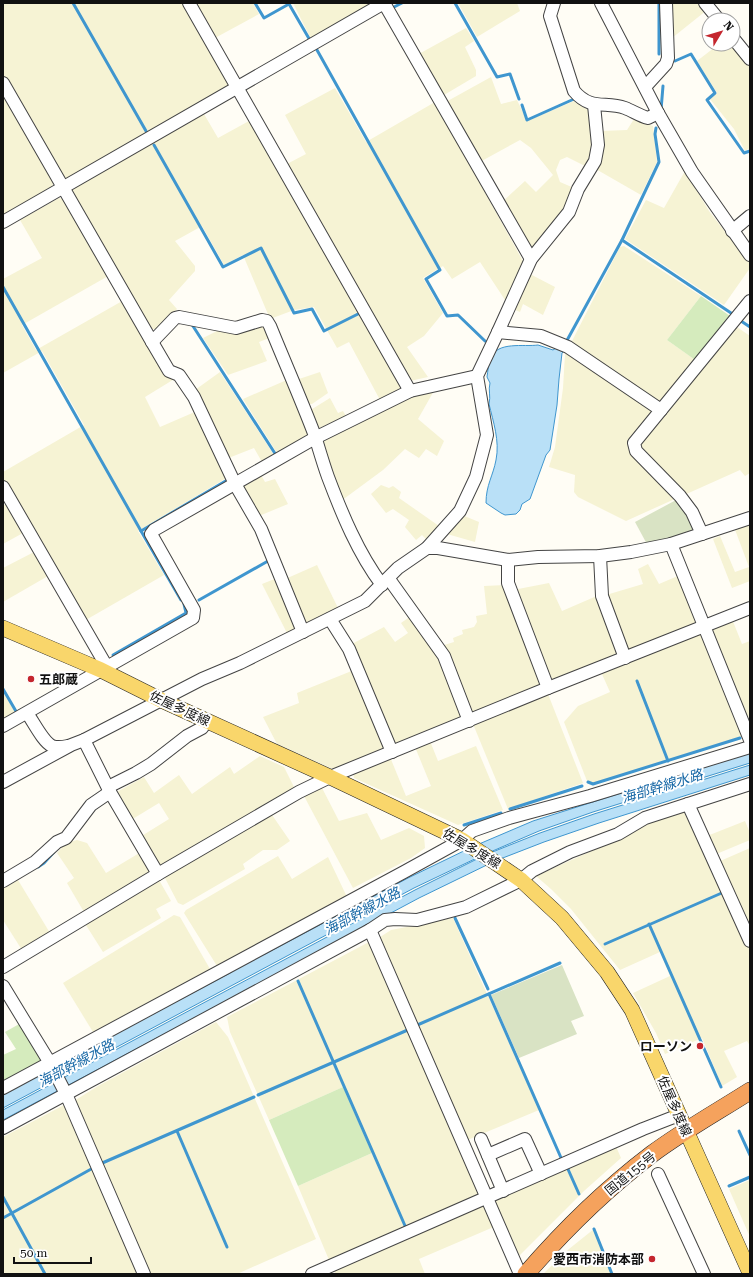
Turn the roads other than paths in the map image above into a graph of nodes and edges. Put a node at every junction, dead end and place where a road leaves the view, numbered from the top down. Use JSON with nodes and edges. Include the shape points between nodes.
{"nodes":[{"id":1,"x":189,"y":3,"type":"edge"},
{"id":2,"x":384,"y":3,"type":"edge"},
{"id":3,"x":554,"y":3,"type":"edge"},
{"id":4,"x":601,"y":3,"type":"edge"},
{"id":5,"x":666,"y":3,"type":"edge"},
{"id":6,"x":705,"y":3,"type":"edge"},
{"id":7,"x":712,"y":12,"type":"edge"},
{"id":8,"x":741,"y":48,"type":"edge"},
{"id":9,"x":750,"y":59,"type":"edge"},
{"id":10,"x":3,"y":83,"type":"edge"},
{"id":11,"x":237,"y":87,"type":"junction"},
{"id":12,"x":644,"y":87,"type":"junction"},
{"id":13,"x":594,"y":105,"type":"junction"},
{"id":14,"x":658,"y":113,"type":"junction"},
{"id":15,"x":63,"y":188,"type":"junction"},
{"id":16,"x":750,"y":216,"type":"edge"},
{"id":17,"x":3,"y":222,"type":"edge"},
{"id":18,"x":732,"y":231,"type":"junction"},
{"id":19,"x":750,"y":255,"type":"edge"},
{"id":20,"x":531,"y":259,"type":"junction"},
{"id":21,"x":750,"y":301,"type":"edge"},
{"id":22,"x":498,"y":332,"type":"junction"},
{"id":23,"x":152,"y":342,"type":"junction"},
{"id":24,"x":477,"y":376,"type":"junction"},
{"id":25,"x":410,"y":391,"type":"junction"},
{"id":26,"x":661,"y":410,"type":"junction"},
{"id":27,"x":315,"y":438,"type":"junction"},
{"id":28,"x":235,"y":484,"type":"junction"},
{"id":29,"x":3,"y":486,"type":"edge"},
{"id":30,"x":750,"y":518,"type":"edge"},
{"id":31,"x":702,"y":534,"type":"junction"},
{"id":32,"x":671,"y":544,"type":"junction"},
{"id":33,"x":427,"y":548,"type":"junction"},
{"id":34,"x":600,"y":556,"type":"junction"},
{"id":35,"x":508,"y":560,"type":"junction"},
{"id":36,"x":385,"y":582,"type":"junction"},
{"id":37,"x":750,"y":608,"type":"edge"},
{"id":38,"x":330,"y":619,"type":"junction"},
{"id":39,"x":705,"y":626,"type":"junction"},
{"id":40,"x":3,"y":628,"type":"edge"},
{"id":41,"x":303,"y":632,"type":"junction"},
{"id":42,"x":625,"y":658,"type":"junction"},
{"id":43,"x":104,"y":669,"type":"junction"},
{"id":44,"x":548,"y":688,"type":"junction"},
{"id":45,"x":161,"y":700,"type":"junction"},
{"id":46,"x":27,"y":713,"type":"junction"},
{"id":47,"x":207,"y":721,"type":"junction"},
{"id":48,"x":469,"y":721,"type":"junction"},
{"id":49,"x":3,"y":726,"type":"edge"},
{"id":50,"x":84,"y":740,"type":"junction"},
{"id":51,"x":750,"y":740,"type":"edge"},
{"id":52,"x":71,"y":745,"type":"junction"},
{"id":53,"x":750,"y":747,"type":"edge"},
{"id":54,"x":392,"y":752,"type":"junction"},
{"id":55,"x":330,"y":777,"type":"junction"},
{"id":56,"x":3,"y":782,"type":"edge"},
{"id":57,"x":750,"y":784,"type":"edge"},
{"id":58,"x":109,"y":789,"type":"junction"},
{"id":59,"x":688,"y":804,"type":"junction"},
{"id":60,"x":462,"y":840,"type":"junction"},
{"id":61,"x":158,"y":874,"type":"junction"},
{"id":62,"x":3,"y":880,"type":"edge"},
{"id":63,"x":521,"y":880,"type":"junction"},
{"id":64,"x":370,"y":930,"type":"junction"},
{"id":65,"x":750,"y":941,"type":"edge"},
{"id":66,"x":3,"y":967,"type":"edge"},
{"id":67,"x":3,"y":986,"type":"edge"},
{"id":68,"x":50,"y":1064,"type":"junction"},
{"id":69,"x":3,"y":1088,"type":"edge"},
{"id":70,"x":750,"y":1091,"type":"edge"},
{"id":71,"x":65,"y":1092,"type":"junction"},
{"id":72,"x":679,"y":1115,"type":"junction"},
{"id":73,"x":3,"y":1128,"type":"edge"},
{"id":74,"x":686,"y":1132,"type":"junction"},
{"id":75,"x":482,"y":1139,"type":"dead end"},
{"id":76,"x":488,"y":1155,"type":"junction"},
{"id":77,"x":541,"y":1174,"type":"junction"},
{"id":78,"x":658,"y":1174,"type":"dead end"},
{"id":79,"x":503,"y":1191,"type":"junction"},
{"id":80,"x":487,"y":1198,"type":"junction"},
{"id":81,"x":750,"y":1273,"type":"edge"},
{"id":82,"x":144,"y":1274,"type":"edge"},
{"id":83,"x":312,"y":1274,"type":"edge"},
{"id":84,"x":520,"y":1274,"type":"edge"},
{"id":85,"x":526,"y":1274,"type":"edge"},
{"id":86,"x":704,"y":1274,"type":"edge"}],
"edges":[{"from":1,"to":11,"type":"street"},
{"from":2,"to":11,"type":"street"},
{"from":2,"to":20,"type":"street"},
{"from":3,"to":13,"type":"street","via":[[550,16],[574,90],[579,97]]},
{"from":4,"to":12,"type":"street"},
{"from":5,"to":12,"type":"street","via":[[668,58],[666,64]]},
{"from":6,"to":7,"type":"street"},
{"from":8,"to":9,"type":"street"},
{"from":10,"to":15,"type":"street"},
{"from":11,"to":15,"type":"street"},
{"from":11,"to":25,"type":"street"},
{"from":12,"to":14,"type":"street"},
{"from":13,"to":14,"type":"street","via":[[624,108],[648,118]]},
{"from":13,"to":20,"type":"street","via":[[598,145],[595,161],[578,189],[569,212]]},
{"from":14,"to":18,"type":"street","via":[[692,172]]},
{"from":15,"to":17,"type":"street"},
{"from":15,"to":23,"type":"street"},
{"from":16,"to":18,"type":"street"},
{"from":18,"to":19,"type":"street"},
{"from":20,"to":22,"type":"street"},
{"from":21,"to":26,"type":"street"},
{"from":22,"to":24,"type":"street"},
{"from":22,"to":26,"type":"street","via":[[541,336],[564,345]]},
{"from":23,"to":27,"type":"street","via":[[175,318],[180,317],[236,328],[262,320],[267,321]]},
{"from":23,"to":28,"type":"street","via":[[169,371],[179,375],[194,397]]},
{"from":24,"to":25,"type":"street"},
{"from":24,"to":33,"type":"street","via":[[487,435],[476,476],[460,511]]},
{"from":25,"to":27,"type":"street"},
{"from":26,"to":31,"type":"street","via":[[634,444],[636,451],[680,496],[692,512]]},
{"from":27,"to":28,"type":"street"},
{"from":27,"to":36,"type":"street","via":[[327,476],[350,530],[373,574]]},
{"from":28,"to":41,"type":"street","via":[[261,529]]},
{"from":28,"to":43,"type":"street","via":[[151,534],[194,610],[192,618]]},
{"from":29,"to":43,"type":"street"},
{"from":30,"to":31,"type":"street"},
{"from":31,"to":32,"type":"street"},
{"from":32,"to":34,"type":"street"},
{"from":32,"to":39,"type":"street"},
{"from":33,"to":35,"type":"street"},
{"from":33,"to":36,"type":"street","via":[[398,568]]},
{"from":34,"to":35,"type":"street"},
{"from":34,"to":42,"type":"street","via":[[602,596]]},
{"from":35,"to":44,"type":"street","via":[[508,583]]},
{"from":36,"to":38,"type":"street","via":[[365,601]]},
{"from":36,"to":48,"type":"street","via":[[444,656]]},
{"from":37,"to":39,"type":"street"},
{"from":38,"to":41,"type":"street"},
{"from":38,"to":54,"type":"street","via":[[349,650]]},
{"from":39,"to":42,"type":"street"},
{"from":39,"to":51,"type":"street"},
{"from":40,"to":43,"type":"main road","name":"佐屋多度線"},
{"from":41,"to":45,"type":"street"},
{"from":42,"to":44,"type":"street"},
{"from":43,"to":45,"type":"main road","name":"佐屋多度線"},
{"from":43,"to":46,"type":"street"},
{"from":44,"to":48,"type":"street"},
{"from":45,"to":47,"type":"main road","name":"佐屋多度線"},
{"from":45,"to":50,"type":"street"},
{"from":46,"to":49,"type":"street"},
{"from":46,"to":52,"type":"street","via":[[47,743],[60,747]]},
{"from":47,"to":55,"type":"main road","name":"佐屋多度線"},
{"from":47,"to":58,"type":"street","via":[[202,728],[187,736],[151,764]]},
{"from":48,"to":54,"type":"street"},
{"from":50,"to":52,"type":"street"},
{"from":50,"to":58,"type":"street"},
{"from":52,"to":56,"type":"street"},
{"from":53,"to":60,"type":"street","via":[[509,818],[472,831]]},
{"from":54,"to":55,"type":"street"},
{"from":55,"to":60,"type":"main road","name":"佐屋多度線"},
{"from":55,"to":61,"type":"street","via":[[299,792]]},
{"from":57,"to":59,"type":"street"},
{"from":58,"to":61,"type":"street"},
{"from":58,"to":62,"type":"street","via":[[91,805],[66,838],[57,842],[35,862]]},
{"from":59,"to":63,"type":"street","via":[[646,818],[618,834],[570,852],[532,871]]},
{"from":59,"to":65,"type":"street"},
{"from":60,"to":63,"type":"main road","name":"佐屋多度線"},
{"from":60,"to":68,"type":"street"},
{"from":61,"to":66,"type":"street"},
{"from":63,"to":64,"type":"street","via":[[466,907],[417,920],[384,920]]},
{"from":63,"to":72,"type":"main road","name":"佐屋多度線","via":[[562,918],[607,972],[632,1010]]},
{"from":64,"to":71,"type":"street"},
{"from":64,"to":80,"type":"street"},
{"from":67,"to":68,"type":"street"},
{"from":68,"to":69,"type":"street"},
{"from":68,"to":71,"type":"street"},
{"from":70,"to":74,"type":"highway","name":"国道155号"},
{"from":71,"to":73,"type":"street"},
{"from":71,"to":82,"type":"street"},
{"from":72,"to":74,"type":"main road","name":"佐屋多度線"},
{"from":72,"to":77,"type":"street"},
{"from":74,"to":81,"type":"main road","name":"佐屋多度線"},
{"from":74,"to":85,"type":"highway","name":"国道155号","via":[[653,1154],[598,1199],[552,1243]]},
{"from":75,"to":76,"type":"street"},
{"from":76,"to":77,"type":"street","via":[[525,1139]]},
{"from":76,"to":79,"type":"street"},
{"from":77,"to":79,"type":"street"},
{"from":78,"to":86,"type":"street"},
{"from":79,"to":80,"type":"street"},
{"from":80,"to":83,"type":"street"},
{"from":80,"to":84,"type":"street"}]}
